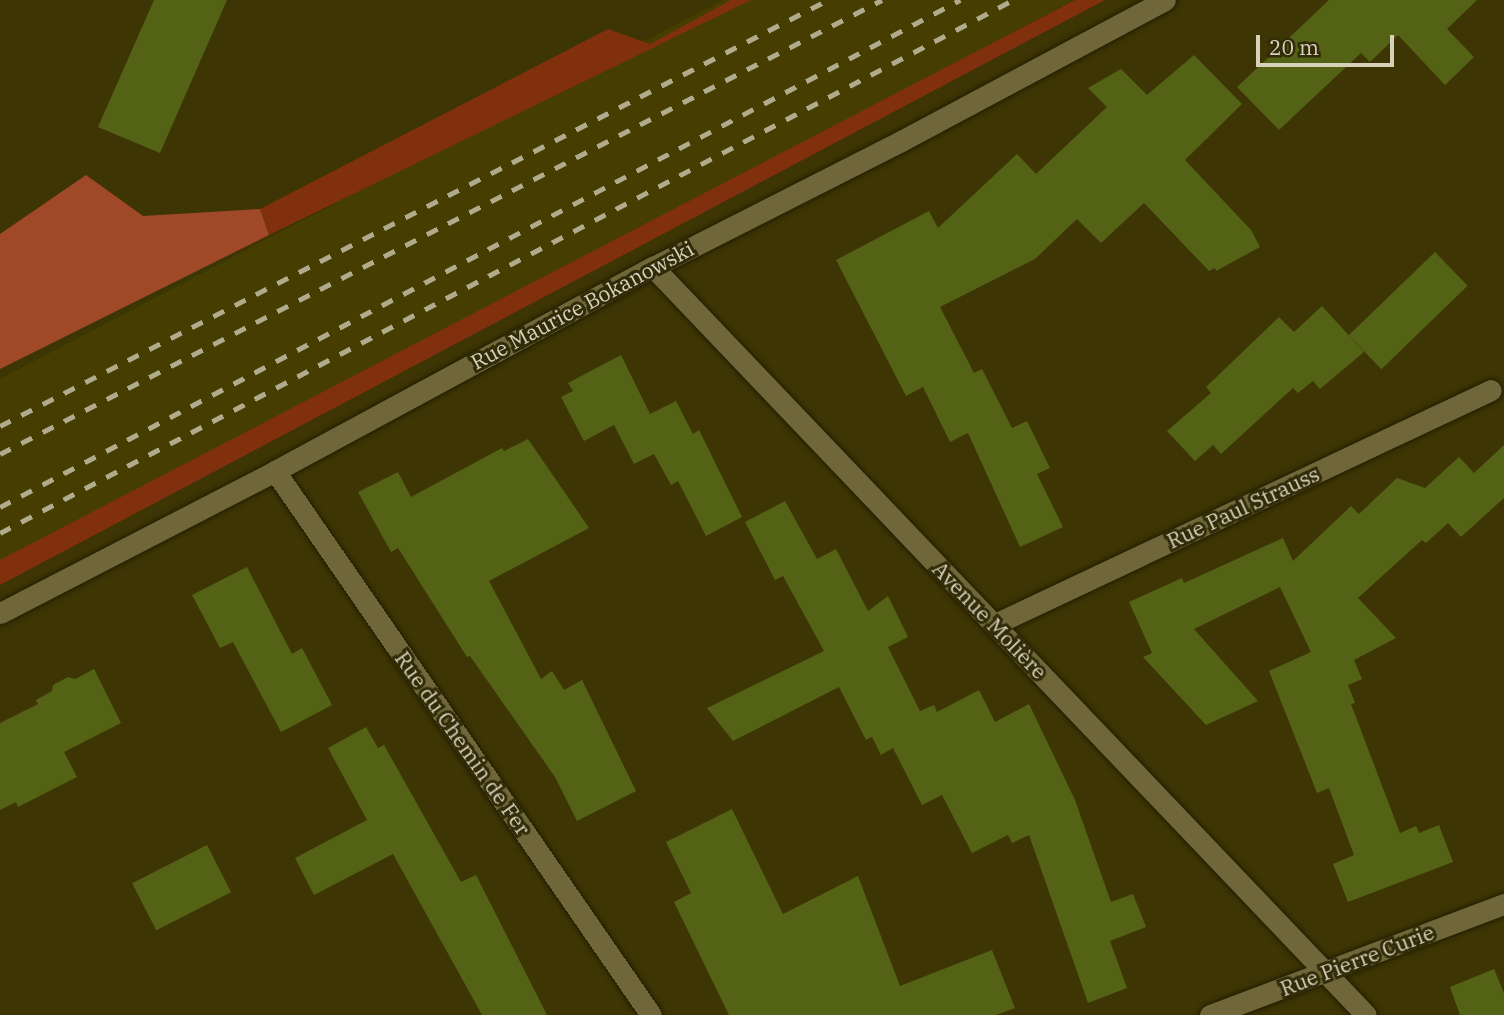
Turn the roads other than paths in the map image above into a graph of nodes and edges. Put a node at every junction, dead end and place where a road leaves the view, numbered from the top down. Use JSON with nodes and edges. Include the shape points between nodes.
{"nodes":[{"id":1,"x":1166,"y":0,"type":"edge"},
{"id":2,"x":653,"y":267,"type":"junction"},
{"id":3,"x":1491,"y":390,"type":"dead end"},
{"id":4,"x":275,"y":471,"type":"junction"},
{"id":5,"x":0,"y":613,"type":"edge"},
{"id":6,"x":995,"y":625,"type":"junction"},
{"id":7,"x":1504,"y":904,"type":"edge"},
{"id":8,"x":1328,"y":973,"type":"junction"},
{"id":9,"x":651,"y":1015,"type":"edge"},
{"id":10,"x":1210,"y":1015,"type":"edge"},
{"id":11,"x":1366,"y":1015,"type":"edge"}],
"edges":[{"from":1,"to":2,"type":"street","name":"Rue Maurice Bokanowski"},
{"from":2,"to":4,"type":"street","name":"Rue Maurice Bokanowski"},
{"from":2,"to":6,"type":"street","name":"Avenue Molière"},
{"from":3,"to":6,"type":"street","name":"Rue Paul Strauss"},
{"from":4,"to":5,"type":"street","name":"Rue Maurice Bokanowski"},
{"from":4,"to":9,"type":"street","name":"Rue du Chemin de Fer"},
{"from":6,"to":8,"type":"street","name":"Avenue Molière"},
{"from":7,"to":8,"type":"street","name":"Rue Pierre Curie"},
{"from":8,"to":10,"type":"street","name":"Rue Pierre Curie"},
{"from":8,"to":11,"type":"street","name":"Avenue Molière"}]}
